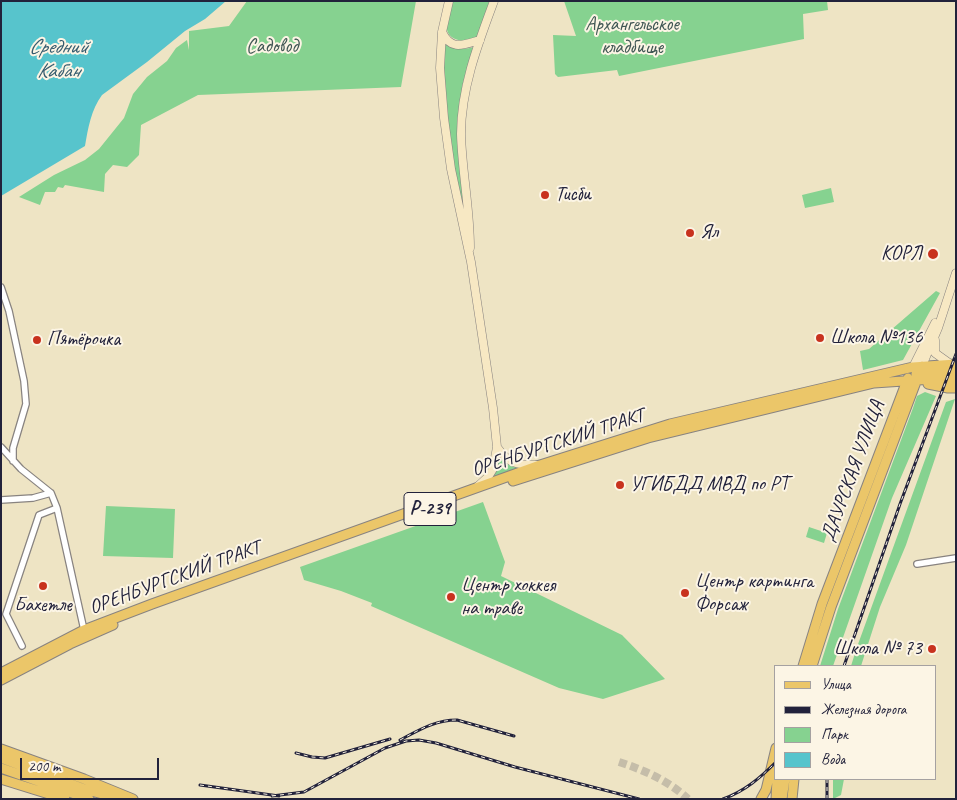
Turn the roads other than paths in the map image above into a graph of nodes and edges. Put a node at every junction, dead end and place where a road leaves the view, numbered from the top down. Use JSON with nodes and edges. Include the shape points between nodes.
{"nodes":[{"id":1,"x":449,"y":1,"type":"edge"},
{"id":2,"x":494,"y":1,"type":"edge"},
{"id":3,"x":442,"y":32,"type":"junction"},
{"id":4,"x":480,"y":40,"type":"junction"},
{"id":5,"x":470,"y":262,"type":"junction"},
{"id":6,"x":956,"y":273,"type":"edge"},
{"id":7,"x":1,"y":287,"type":"edge"},
{"id":8,"x":949,"y":294,"type":"junction"},
{"id":9,"x":938,"y":328,"type":"junction"},
{"id":10,"x":952,"y":363,"type":"edge"},
{"id":11,"x":956,"y":372,"type":"edge"},
{"id":12,"x":915,"y":374,"type":"junction"},
{"id":13,"x":956,"y":380,"type":"edge"},
{"id":14,"x":956,"y":388,"type":"edge"},
{"id":15,"x":1,"y":447,"type":"edge"},
{"id":16,"x":497,"y":447,"type":"junction"},
{"id":17,"x":13,"y":461,"type":"junction"},
{"id":18,"x":540,"y":465,"type":"junction"},
{"id":19,"x":474,"y":489,"type":"junction"},
{"id":20,"x":51,"y":493,"type":"junction"},
{"id":21,"x":1,"y":500,"type":"edge"},
{"id":22,"x":57,"y":508,"type":"junction"},
{"id":23,"x":956,"y":558,"type":"edge"},
{"id":24,"x":917,"y":564,"type":"dead end"},
{"id":25,"x":826,"y":605,"type":"junction"},
{"id":26,"x":84,"y":630,"type":"junction"},
{"id":27,"x":22,"y":646,"type":"dead end"},
{"id":28,"x":803,"y":665,"type":"edge"},
{"id":29,"x":812,"y":665,"type":"edge"},
{"id":30,"x":1,"y":673,"type":"edge"},
{"id":31,"x":1,"y":680,"type":"edge"},
{"id":32,"x":1,"y":749,"type":"edge"},
{"id":33,"x":774,"y":756,"type":"edge"},
{"id":34,"x":1,"y":758,"type":"edge"},
{"id":35,"x":1,"y":768,"type":"edge"},
{"id":36,"x":1,"y":779,"type":"edge"},
{"id":37,"x":780,"y":780,"type":"edge"},
{"id":38,"x":780,"y":780,"type":"edge"},
{"id":39,"x":780,"y":780,"type":"edge"},
{"id":40,"x":794,"y":780,"type":"edge"},
{"id":41,"x":65,"y":799,"type":"edge"},
{"id":42,"x":88,"y":799,"type":"edge"},
{"id":43,"x":123,"y":799,"type":"edge"},
{"id":44,"x":133,"y":799,"type":"edge"},
{"id":45,"x":761,"y":799,"type":"edge"},
{"id":46,"x":771,"y":799,"type":"edge"},
{"id":47,"x":776,"y":799,"type":"edge"},
{"id":48,"x":782,"y":799,"type":"edge"},
{"id":49,"x":792,"y":799,"type":"edge"}],
"edges":[{"from":1,"to":3,"type":"street"},
{"from":2,"to":4,"type":"street"},
{"from":3,"to":4,"type":"street","via":[[446,40],[456,45]]},
{"from":3,"to":5,"type":"street","via":[[440,68],[444,118]]},
{"from":4,"to":5,"type":"street","via":[[466,88],[461,133],[470,225]]},
{"from":5,"to":16,"type":"street"},
{"from":6,"to":8,"type":"street","name":"ДАУРСКАЯ УЛИЦА"},
{"from":7,"to":17,"type":"street","via":[[24,381],[26,404],[13,448]]},
{"from":8,"to":9,"type":"street","name":"ДАУРСКАЯ УЛИЦА"},
{"from":8,"to":12,"type":"street","name":"ДАУРСКАЯ УЛИЦА"},
{"from":9,"to":10,"type":"street","via":[[935,353]]},
{"from":9,"to":12,"type":"street","name":"ДАУРСКАЯ УЛИЦА"},
{"from":10,"to":12,"type":"main road"},
{"from":11,"to":12,"type":"main road"},
{"from":12,"to":13,"type":"main road"},
{"from":12,"to":14,"type":"main road","via":[[948,388]]},
{"from":12,"to":18,"type":"main road","name":"ОРЕНБУРГСКИЙ ТРАКТ","number":"Р-239","via":[[670,424]]},
{"from":12,"to":25,"type":"main road","name":"ДАУРСКАЯ УЛИЦА"},
{"from":12,"to":31,"type":"main road","name":"ОРЕНБУРГСКИЙ ТРАКТ","number":"Р-239","via":[[656,436],[482,490],[124,620]]},
{"from":15,"to":17,"type":"street"},
{"from":16,"to":18,"type":"street","via":[[516,464]]},
{"from":16,"to":19,"type":"street","via":[[493,469]]},
{"from":17,"to":20,"type":"street"},
{"from":18,"to":19,"type":"main road","name":"ОРЕНБУРГСКИЙ ТРАКТ","number":"Р-239"},
{"from":19,"to":26,"type":"main road","name":"ОРЕНБУРГСКИЙ ТРАКТ","number":"Р-239"},
{"from":20,"to":21,"type":"street"},
{"from":20,"to":22,"type":"street"},
{"from":22,"to":26,"type":"street"},
{"from":22,"to":27,"type":"street","via":[[39,515],[6,614]]},
{"from":23,"to":24,"type":"street"},
{"from":25,"to":28,"type":"main road","name":"ДАУРСКАЯ УЛИЦА"},
{"from":25,"to":29,"type":"main road","name":"ДАУРСКАЯ УЛИЦА"},
{"from":26,"to":30,"type":"main road","name":"ОРЕНБУРГСКИЙ ТРАКТ","number":"Р-239"},
{"from":32,"to":44,"type":"main road"},
{"from":33,"to":45,"type":"main road"},
{"from":34,"to":43,"type":"main road","via":[[87,790]]},
{"from":35,"to":42,"type":"main road"},
{"from":36,"to":41,"type":"main road"},
{"from":37,"to":46,"type":"street"},
{"from":38,"to":47,"type":"main road"},
{"from":39,"to":48,"type":"main road"},
{"from":40,"to":49,"type":"main road"}]}
